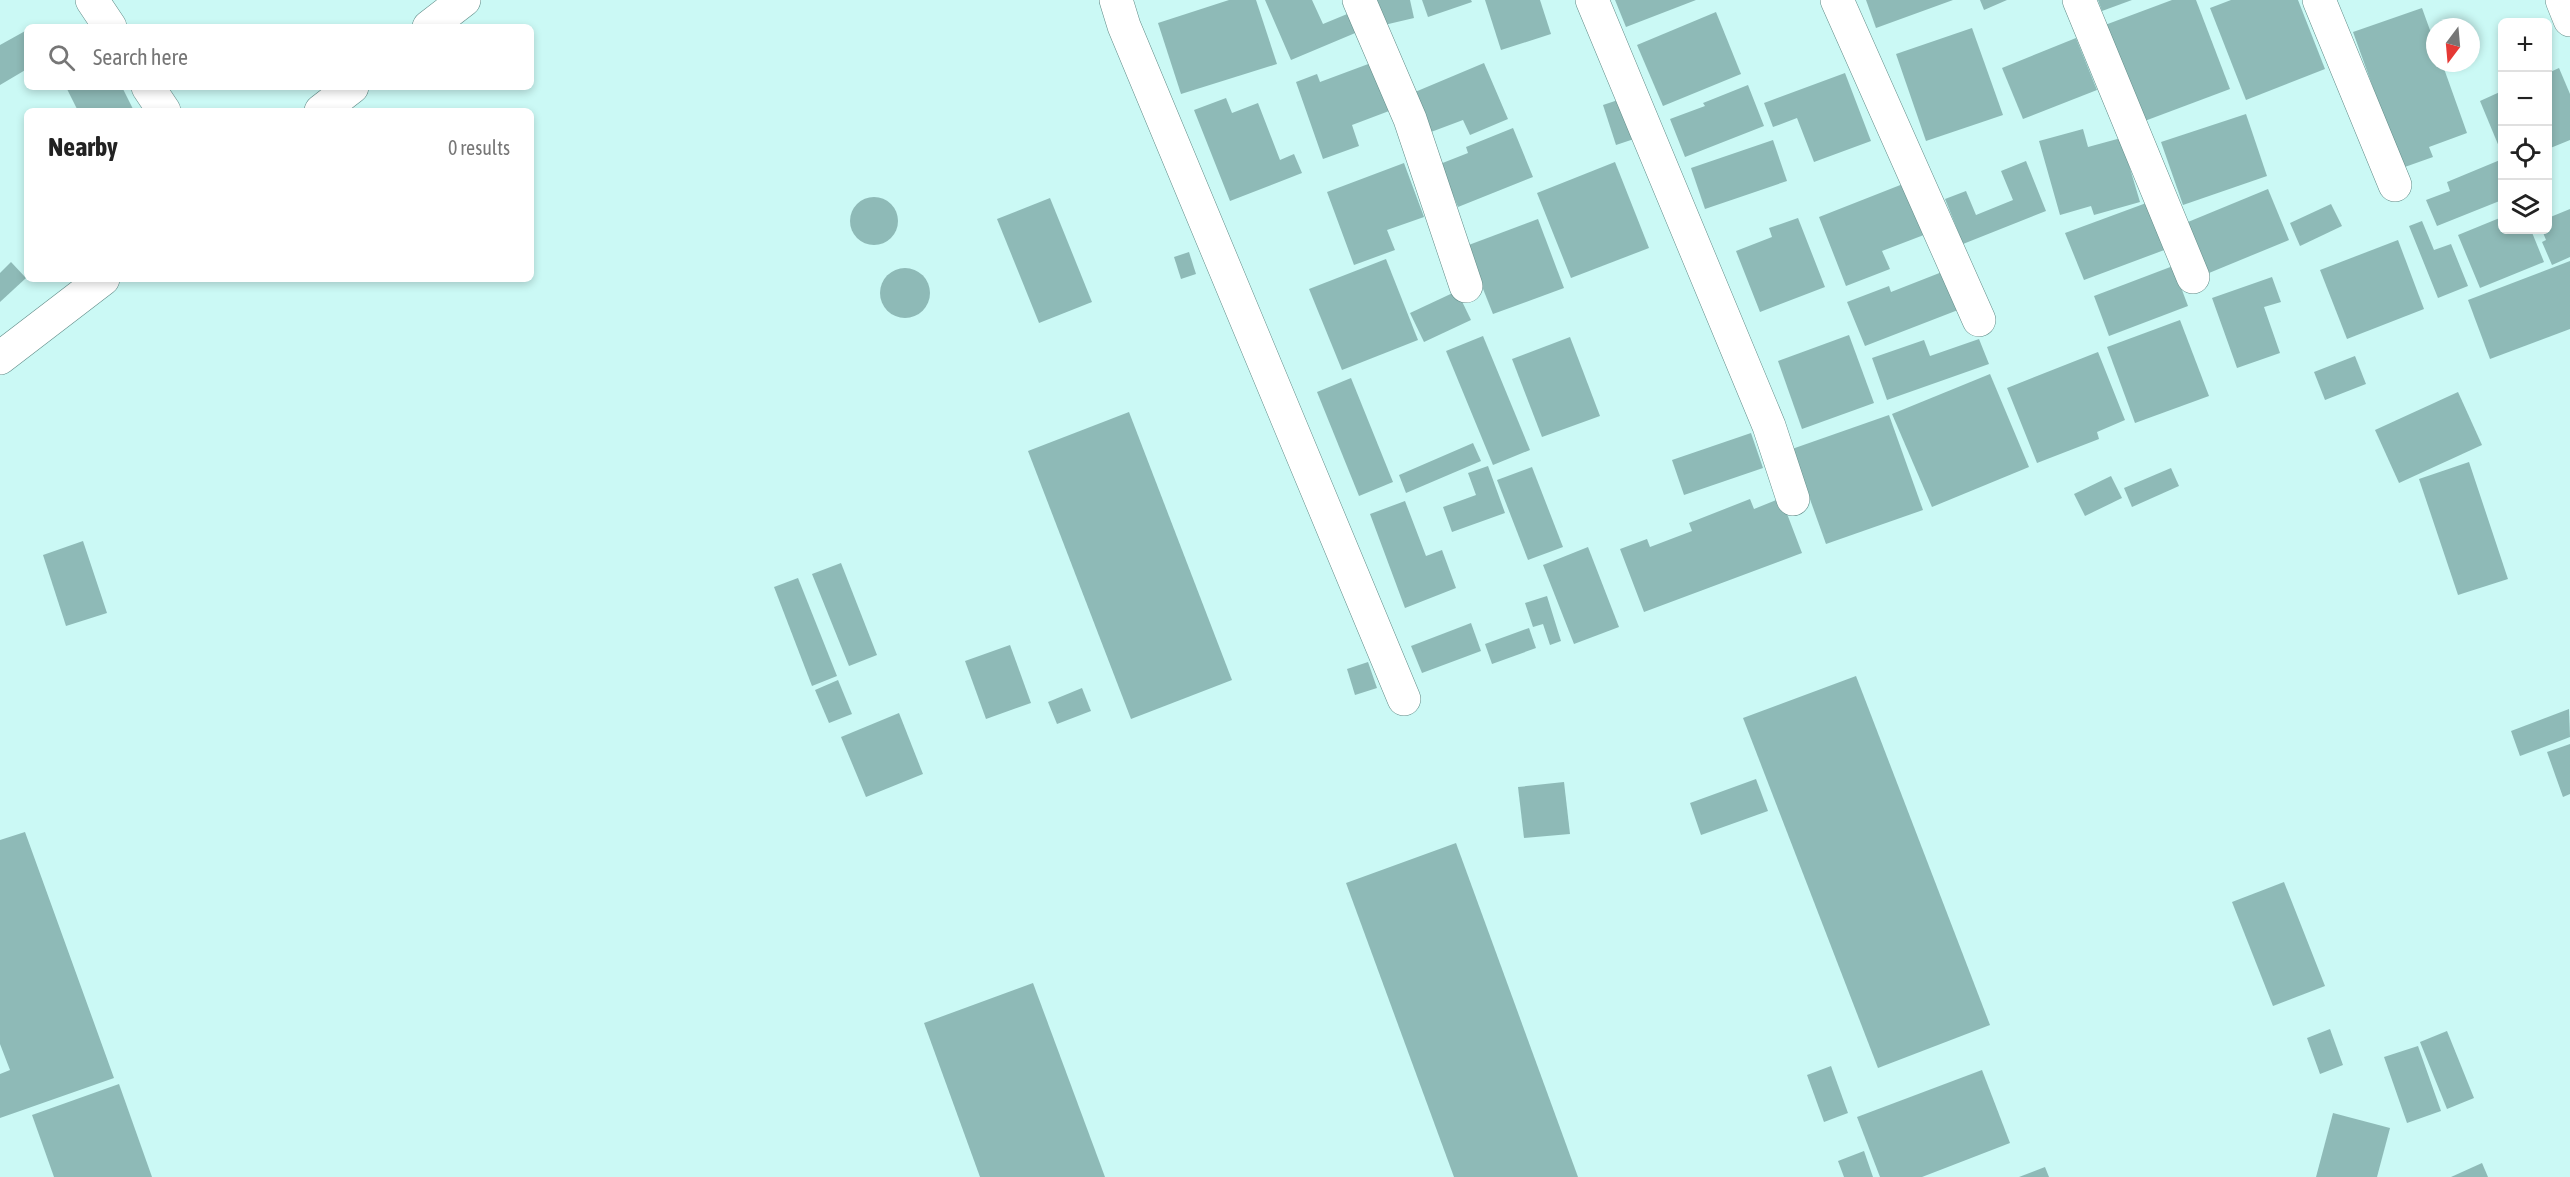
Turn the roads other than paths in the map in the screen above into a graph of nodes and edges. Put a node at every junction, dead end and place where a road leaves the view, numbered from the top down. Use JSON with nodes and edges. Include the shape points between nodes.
{"nodes":[{"id":1,"x":92,"y":0,"type":"edge"},
{"id":2,"x":464,"y":0,"type":"edge"},
{"id":3,"x":1116,"y":0,"type":"edge"},
{"id":4,"x":1359,"y":0,"type":"edge"},
{"id":5,"x":1592,"y":0,"type":"edge"},
{"id":6,"x":1837,"y":0,"type":"edge"},
{"id":7,"x":2079,"y":0,"type":"edge"},
{"id":8,"x":2319,"y":0,"type":"edge"},
{"id":9,"x":2562,"y":0,"type":"edge"},
{"id":10,"x":2570,"y":20,"type":"edge"},
{"id":11,"x":108,"y":24,"type":"edge"},
{"id":12,"x":433,"y":24,"type":"edge"},
{"id":13,"x":150,"y":90,"type":"edge"},
{"id":14,"x":348,"y":90,"type":"edge"},
{"id":15,"x":162,"y":108,"type":"edge"},
{"id":16,"x":325,"y":108,"type":"edge"},
{"id":17,"x":2395,"y":185,"type":"dead end"},
{"id":18,"x":2193,"y":277,"type":"dead end"},
{"id":19,"x":99,"y":282,"type":"edge"},
{"id":20,"x":1466,"y":286,"type":"dead end"},
{"id":21,"x":1978,"y":320,"type":"dead end"},
{"id":22,"x":0,"y":358,"type":"edge"},
{"id":23,"x":1793,"y":499,"type":"dead end"},
{"id":24,"x":1404,"y":699,"type":"dead end"}],
"edges":[{"from":1,"to":11,"type":"street"},
{"from":2,"to":12,"type":"street"},
{"from":3,"to":24,"type":"street"},
{"from":4,"to":20,"type":"street","via":[[1410,119]]},
{"from":5,"to":23,"type":"street","via":[[1769,426]]},
{"from":6,"to":21,"type":"street"},
{"from":7,"to":18,"type":"street"},
{"from":8,"to":17,"type":"street"},
{"from":9,"to":10,"type":"street"},
{"from":13,"to":15,"type":"street"},
{"from":14,"to":16,"type":"street"},
{"from":19,"to":22,"type":"street"}]}
